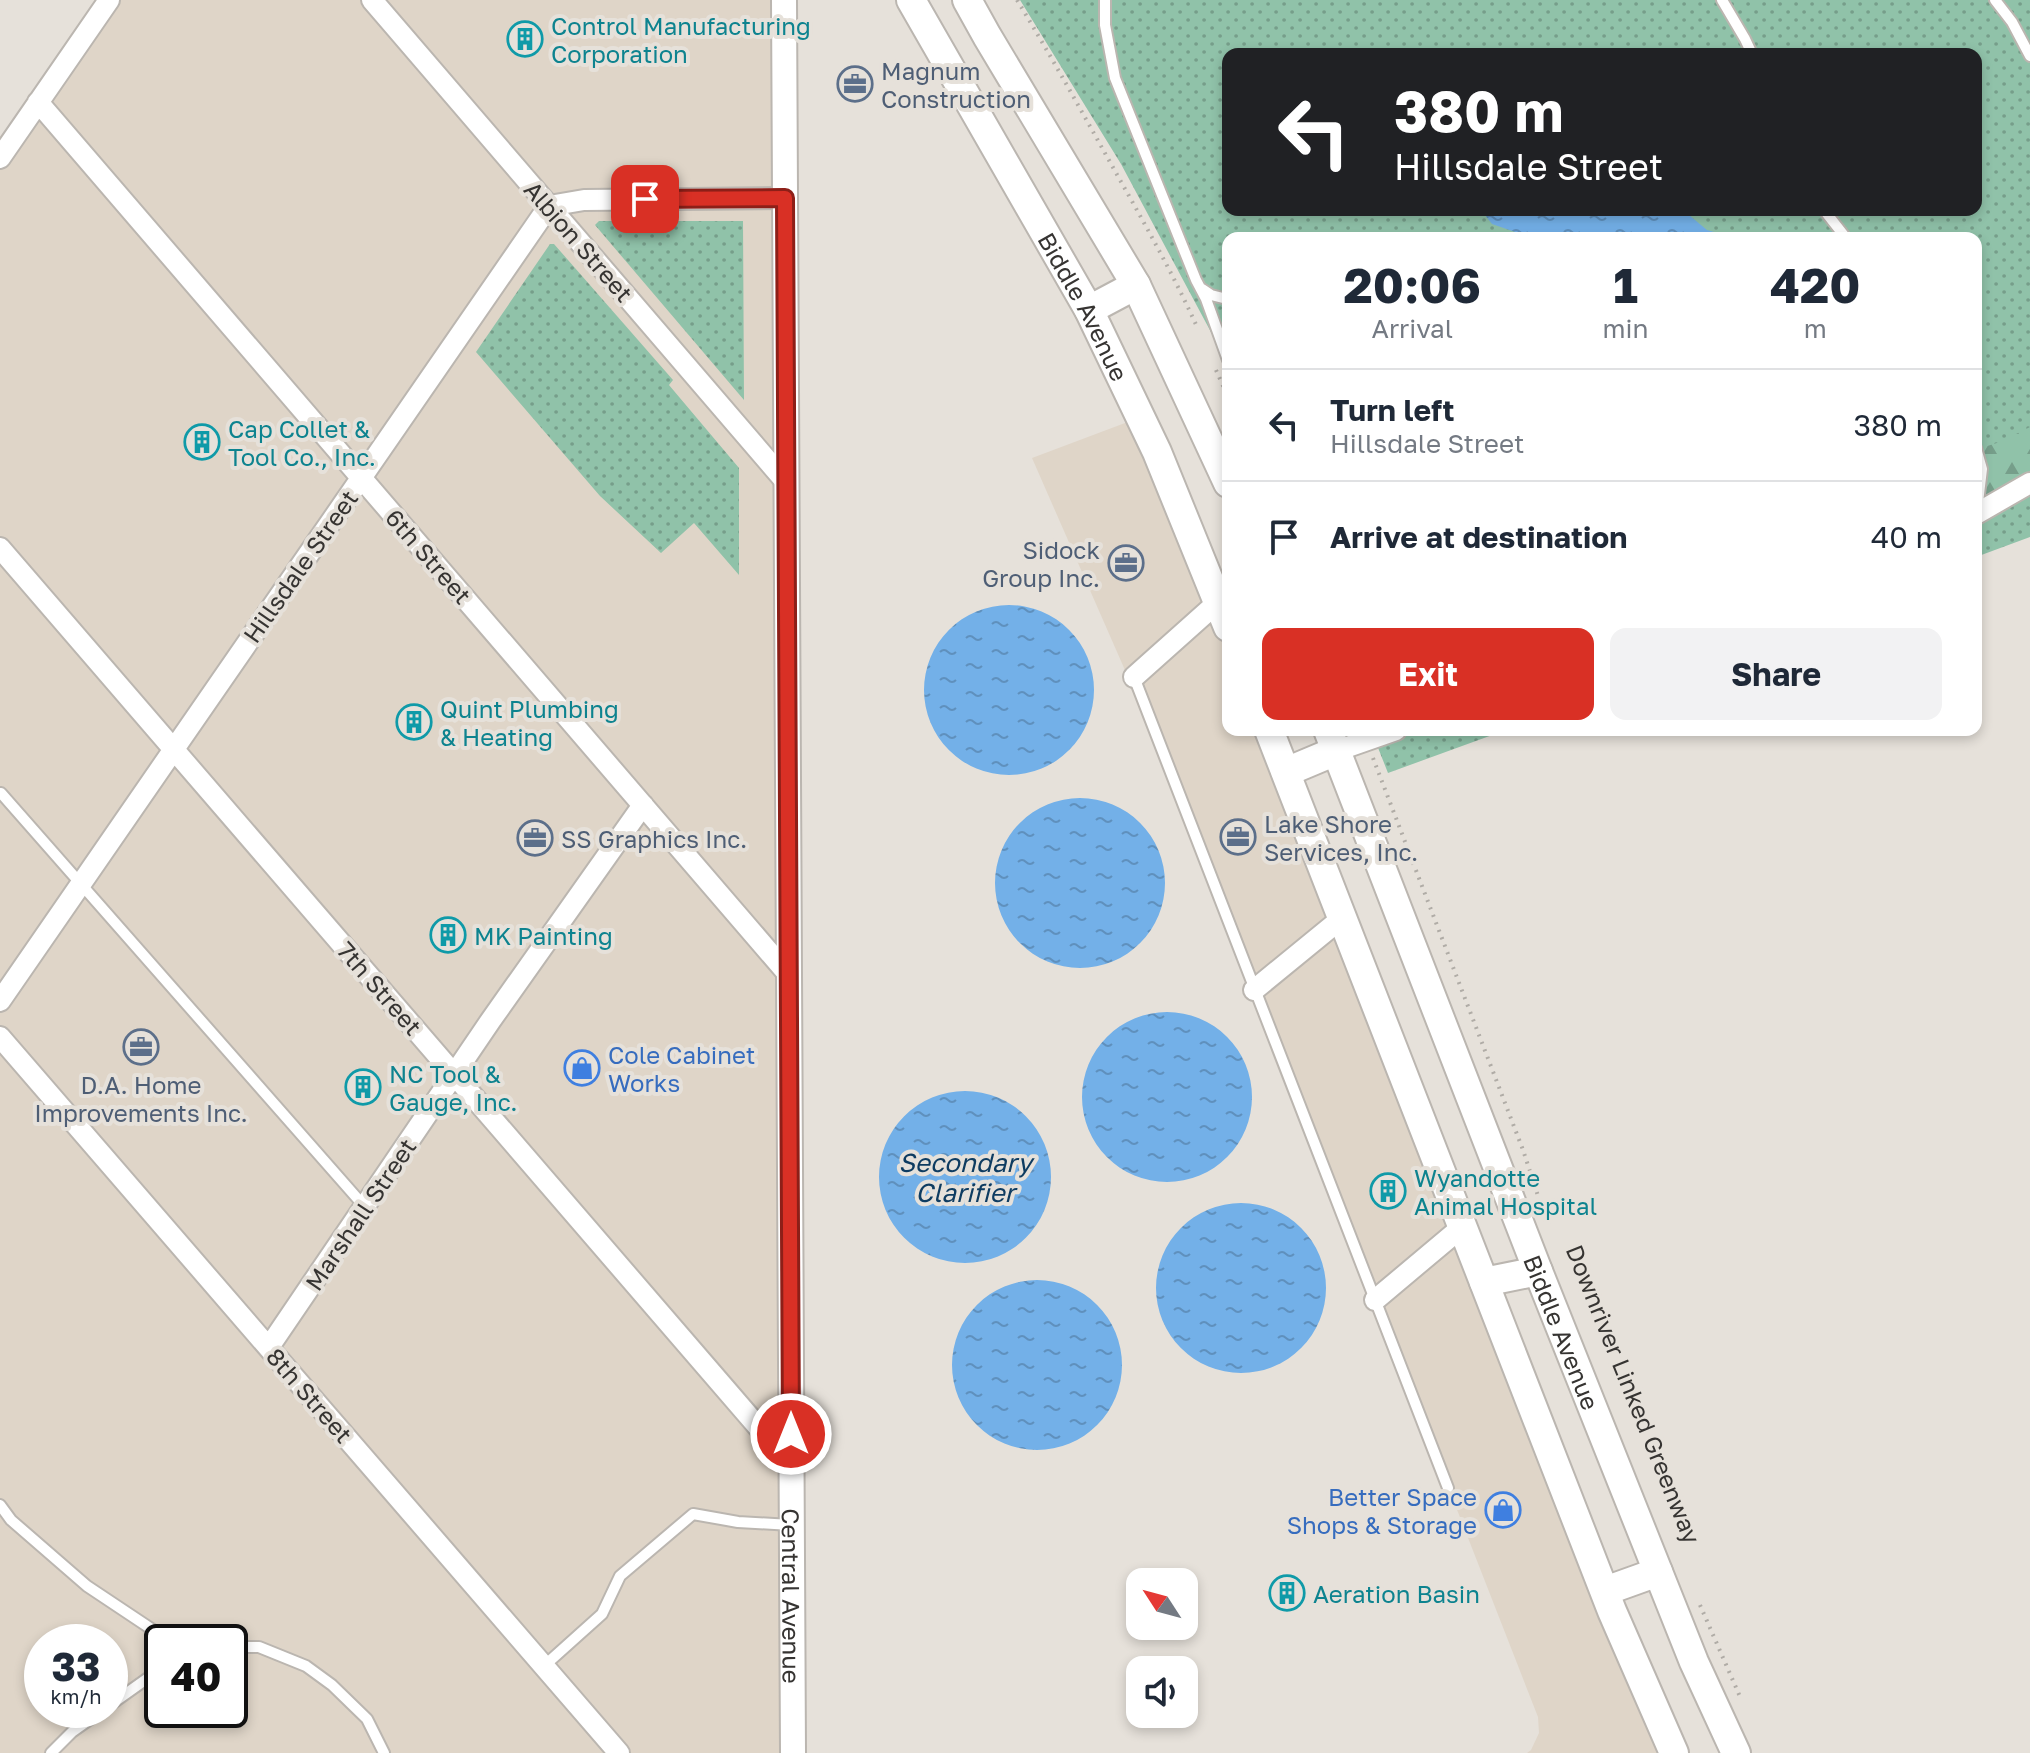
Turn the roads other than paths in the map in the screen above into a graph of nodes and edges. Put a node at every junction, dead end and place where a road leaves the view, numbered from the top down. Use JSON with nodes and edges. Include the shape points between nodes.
{"nodes":[{"id":1,"x":109,"y":0,"type":"edge"},
{"id":2,"x":372,"y":0,"type":"edge"},
{"id":3,"x":784,"y":0,"type":"edge"},
{"id":4,"x":911,"y":0,"type":"edge"},
{"id":5,"x":967,"y":0,"type":"edge"},
{"id":6,"x":1105,"y":0,"type":"edge"},
{"id":7,"x":1722,"y":0,"type":"edge"},
{"id":8,"x":1995,"y":0,"type":"edge"},
{"id":9,"x":1749,"y":48,"type":"edge"},
{"id":10,"x":2030,"y":56,"type":"edge"},
{"id":11,"x":38,"y":102,"type":"junction"},
{"id":12,"x":0,"y":158,"type":"edge"},
{"id":13,"x":785,"y":198,"type":"junction"},
{"id":14,"x":549,"y":206,"type":"junction"},
{"id":15,"x":1829,"y":216,"type":"edge"},
{"id":16,"x":1841,"y":232,"type":"edge"},
{"id":17,"x":1196,"y":280,"type":"junction"},
{"id":18,"x":1136,"y":285,"type":"junction"},
{"id":19,"x":1222,"y":297,"type":"edge"},
{"id":20,"x":1206,"y":299,"type":"junction"},
{"id":21,"x":1222,"y":299,"type":"edge"},
{"id":22,"x":1222,"y":303,"type":"edge"},
{"id":23,"x":1089,"y":310,"type":"junction"},
{"id":24,"x":1213,"y":321,"type":"junction"},
{"id":25,"x":1222,"y":344,"type":"edge"},
{"id":26,"x":1222,"y":470,"type":"edge"},
{"id":27,"x":361,"y":478,"type":"junction"},
{"id":28,"x":786,"y":482,"type":"junction"},
{"id":29,"x":2030,"y":483,"type":"edge"},
{"id":30,"x":1982,"y":510,"type":"edge"},
{"id":31,"x":0,"y":548,"type":"edge"},
{"id":32,"x":1222,"y":612,"type":"edge"},
{"id":33,"x":1222,"y":615,"type":"edge"},
{"id":34,"x":1134,"y":677,"type":"joint"},
{"id":35,"x":1271,"y":736,"type":"edge"},
{"id":36,"x":1380,"y":736,"type":"edge"},
{"id":37,"x":1332,"y":740,"type":"edge"},
{"id":38,"x":174,"y":749,"type":"junction"},
{"id":39,"x":1286,"y":772,"type":"junction"},
{"id":40,"x":1,"y":793,"type":"edge"},
{"id":41,"x":643,"y":805,"type":"junction"},
{"id":42,"x":82,"y":883,"type":"junction"},
{"id":43,"x":1342,"y":918,"type":"junction"},
{"id":44,"x":788,"y":974,"type":"junction"},
{"id":45,"x":1254,"y":990,"type":"junction"},
{"id":46,"x":0,"y":1001,"type":"edge"},
{"id":47,"x":0,"y":1037,"type":"edge"},
{"id":48,"x":455,"y":1074,"type":"junction"},
{"id":49,"x":364,"y":1206,"type":"junction"},
{"id":50,"x":1462,"y":1227,"type":"junction"},
{"id":51,"x":1538,"y":1271,"type":"junction"},
{"id":52,"x":1484,"y":1282,"type":"junction"},
{"id":53,"x":1375,"y":1300,"type":"junction"},
{"id":54,"x":269,"y":1347,"type":"junction"},
{"id":55,"x":791,"y":1465,"type":"junction"},
{"id":56,"x":1448,"y":1488,"type":"dead end"},
{"id":57,"x":0,"y":1505,"type":"edge"},
{"id":58,"x":792,"y":1525,"type":"junction"},
{"id":59,"x":1658,"y":1572,"type":"junction"},
{"id":60,"x":1605,"y":1591,"type":"junction"},
{"id":61,"x":144,"y":1624,"type":"edge"},
{"id":62,"x":248,"y":1647,"type":"edge"},
{"id":63,"x":544,"y":1666,"type":"junction"},
{"id":64,"x":78,"y":1728,"type":"edge"},
{"id":65,"x":51,"y":1753,"type":"edge"},
{"id":66,"x":384,"y":1753,"type":"edge"},
{"id":67,"x":619,"y":1753,"type":"edge"},
{"id":68,"x":793,"y":1753,"type":"edge"},
{"id":69,"x":1674,"y":1753,"type":"edge"},
{"id":70,"x":1736,"y":1753,"type":"edge"}],
"edges":[{"from":1,"to":11,"type":"street"},
{"from":2,"to":14,"type":"street","name":"Albion Street"},
{"from":3,"to":13,"type":"street","name":"Central Avenue"},
{"from":4,"to":23,"type":"main road","name":"Biddle Avenue"},
{"from":5,"to":18,"type":"main road"},
{"from":6,"to":17,"type":"lane","via":[[1115,78]]},
{"from":7,"to":9,"type":"lane"},
{"from":8,"to":10,"type":"lane"},
{"from":11,"to":12,"type":"street"},
{"from":11,"to":27,"type":"street","name":"6th Street"},
{"from":13,"to":14,"type":"street","via":[[584,200]]},
{"from":13,"to":28,"type":"street","name":"Central Avenue"},
{"from":14,"to":27,"type":"street","name":"Hillsdale Street"},
{"from":14,"to":28,"type":"street","name":"Albion Street"},
{"from":15,"to":16,"type":"lane"},
{"from":17,"to":19,"type":"lane","via":[[1206,293]]},
{"from":17,"to":20,"type":"lane"},
{"from":18,"to":23,"type":"main road"},
{"from":18,"to":26,"type":"main road"},
{"from":20,"to":21,"type":"lane"},
{"from":20,"to":24,"type":"lane"},
{"from":22,"to":24,"type":"lane","via":[[1215,307]]},
{"from":23,"to":32,"type":"main road","name":"Biddle Avenue","via":[[1157,452]]},
{"from":24,"to":25,"type":"lane"},
{"from":27,"to":38,"type":"street","name":"Hillsdale Street"},
{"from":27,"to":41,"type":"street","name":"6th Street"},
{"from":28,"to":44,"type":"street","name":"Central Avenue"},
{"from":29,"to":30,"type":"street"},
{"from":31,"to":38,"type":"street","name":"7th Street"},
{"from":33,"to":34,"type":"street"},
{"from":34,"to":45,"type":"lane"},
{"from":35,"to":39,"type":"main road"},
{"from":36,"to":37,"type":"street"},
{"from":37,"to":39,"type":"main road"},
{"from":37,"to":51,"type":"main road","name":"Biddle Avenue"},
{"from":38,"to":42,"type":"street","name":"Hillsdale Street"},
{"from":38,"to":48,"type":"street","name":"7th Street"},
{"from":39,"to":43,"type":"main road"},
{"from":40,"to":42,"type":"lane"},
{"from":41,"to":44,"type":"street","name":"6th Street"},
{"from":41,"to":48,"type":"street","name":"Marshall Street"},
{"from":42,"to":46,"type":"street","name":"Hillsdale Street"},
{"from":42,"to":49,"type":"lane"},
{"from":43,"to":45,"type":"street"},
{"from":43,"to":50,"type":"main road"},
{"from":44,"to":55,"type":"street","name":"Central Avenue"},
{"from":45,"to":53,"type":"lane"},
{"from":47,"to":54,"type":"street","name":"8th Street"},
{"from":48,"to":49,"type":"street","name":"Marshall Street"},
{"from":48,"to":55,"type":"street","name":"7th Street"},
{"from":49,"to":54,"type":"street","name":"Marshall Street"},
{"from":50,"to":52,"type":"main road"},
{"from":50,"to":53,"type":"street"},
{"from":51,"to":52,"type":"main road"},
{"from":51,"to":59,"type":"main road","name":"Biddle Avenue"},
{"from":52,"to":60,"type":"main road"},
{"from":53,"to":56,"type":"lane"},
{"from":54,"to":63,"type":"street","name":"8th Street"},
{"from":55,"to":58,"type":"street","name":"Central Avenue"},
{"from":57,"to":61,"type":"lane","via":[[87,1586]]},
{"from":58,"to":63,"type":"lane","via":[[693,1514],[620,1576],[602,1614]]},
{"from":58,"to":68,"type":"street","name":"Central Avenue"},
{"from":59,"to":60,"type":"main road"},
{"from":59,"to":70,"type":"main road","name":"Biddle Avenue"},
{"from":60,"to":69,"type":"main road"},
{"from":62,"to":66,"type":"lane","via":[[306,1666],[332,1685],[367,1719]]},
{"from":63,"to":67,"type":"street","name":"8th Street"},
{"from":64,"to":65,"type":"lane"}]}
